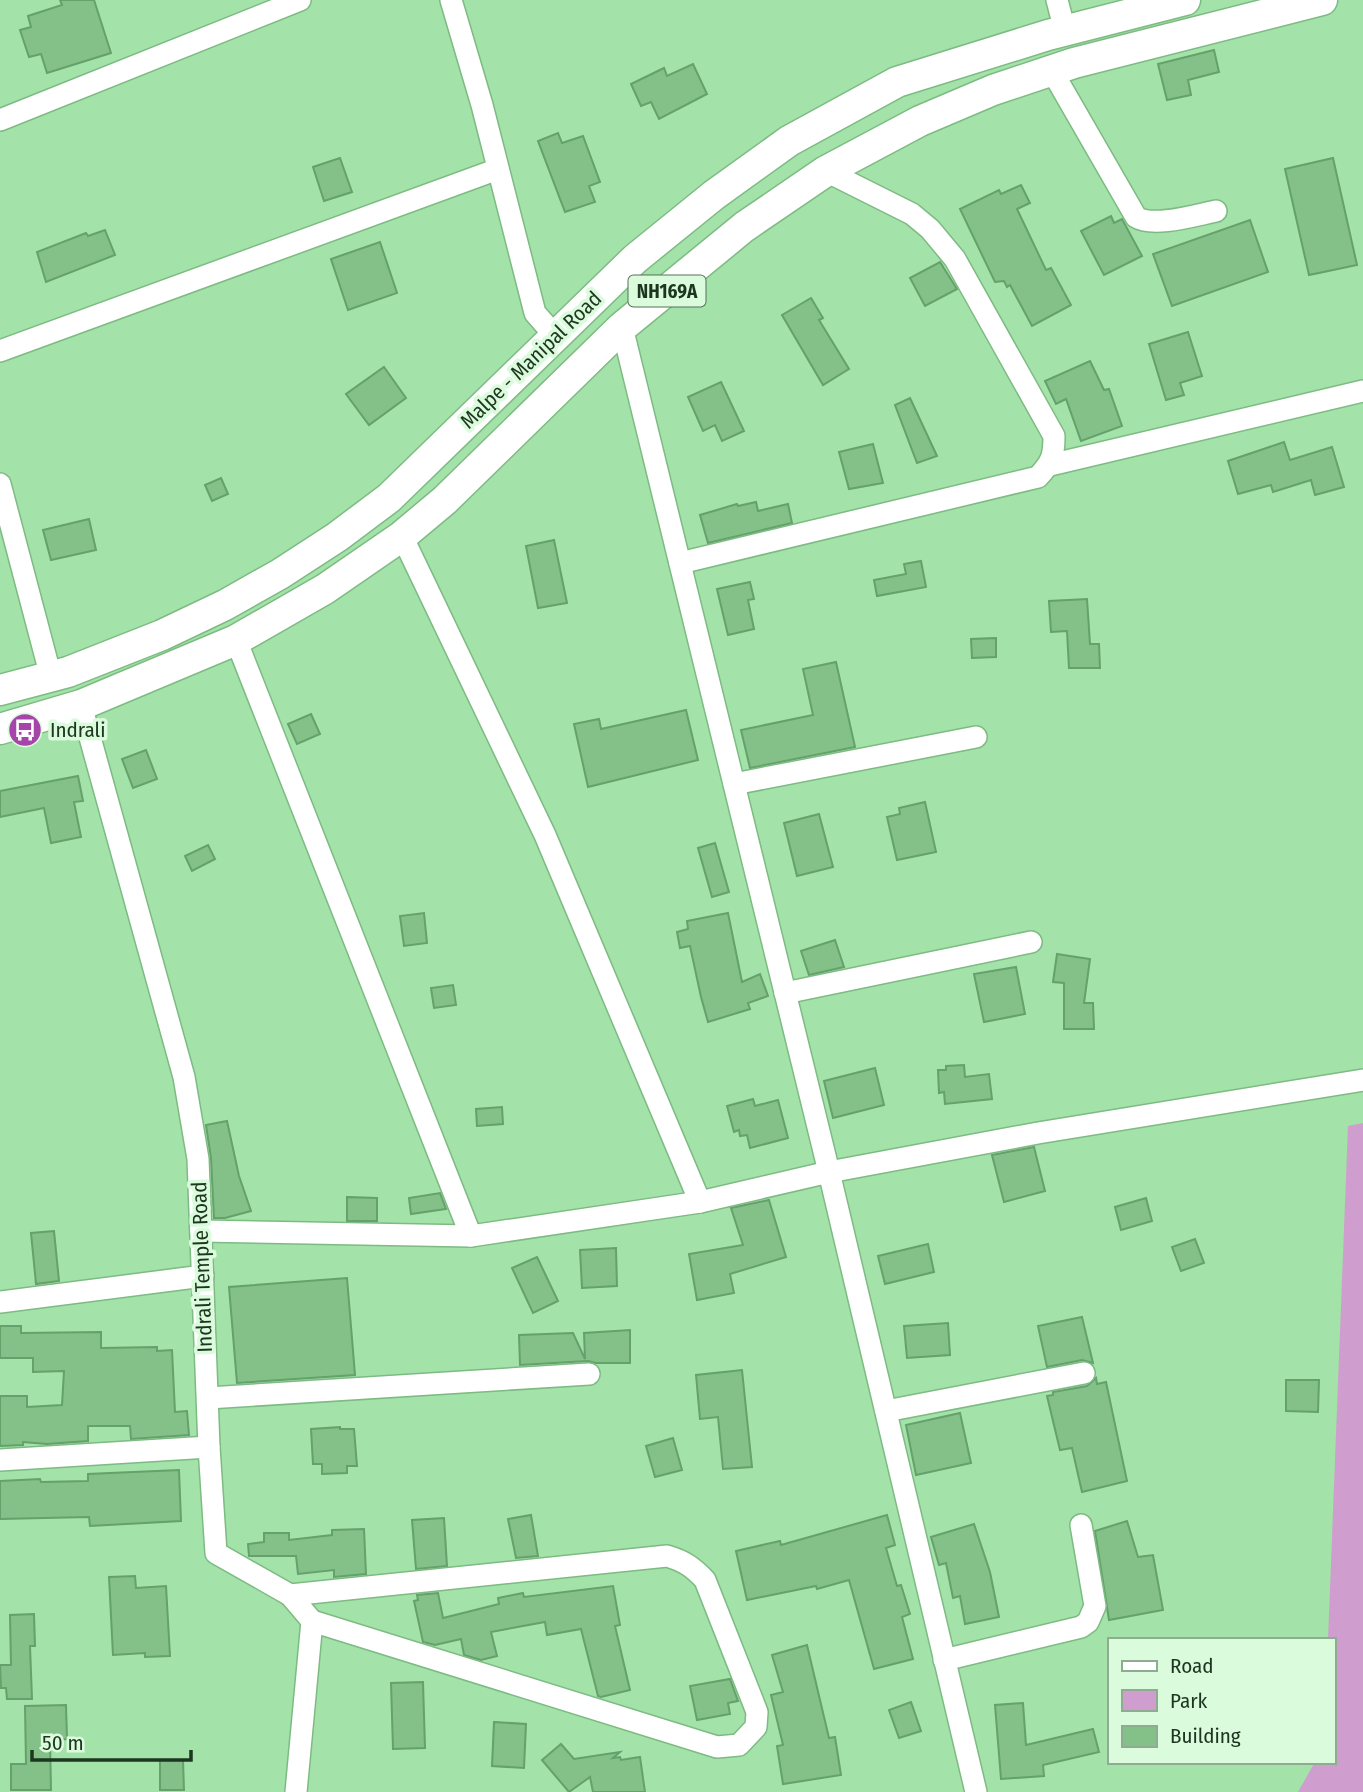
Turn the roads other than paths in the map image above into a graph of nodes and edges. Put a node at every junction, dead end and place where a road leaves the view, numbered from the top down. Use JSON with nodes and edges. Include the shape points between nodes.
{"nodes":[{"id":1,"x":300,"y":0,"type":"edge"},
{"id":2,"x":451,"y":0,"type":"edge"},
{"id":3,"x":1057,"y":0,"type":"edge"},
{"id":4,"x":1185,"y":0,"type":"edge"},
{"id":5,"x":1322,"y":0,"type":"edge"},
{"id":6,"x":1065,"y":31,"type":"junction"},
{"id":7,"x":1052,"y":71,"type":"junction"},
{"id":8,"x":0,"y":120,"type":"edge"},
{"id":9,"x":498,"y":169,"type":"junction"},
{"id":10,"x":826,"y":171,"type":"junction"},
{"id":11,"x":1216,"y":211,"type":"dead end"},
{"id":12,"x":622,"y":327,"type":"junction"},
{"id":13,"x":556,"y":337,"type":"junction"},
{"id":14,"x":0,"y":352,"type":"edge"},
{"id":15,"x":1363,"y":391,"type":"edge"},
{"id":16,"x":1050,"y":465,"type":"junction"},
{"id":17,"x":0,"y":484,"type":"edge"},
{"id":18,"x":402,"y":536,"type":"junction"},
{"id":19,"x":304,"y":558,"type":"junction"},
{"id":20,"x":680,"y":563,"type":"junction"},
{"id":21,"x":325,"y":589,"type":"junction"},
{"id":22,"x":236,"y":640,"type":"junction"},
{"id":23,"x":51,"y":677,"type":"junction"},
{"id":24,"x":0,"y":690,"type":"edge"},
{"id":25,"x":81,"y":705,"type":"junction"},
{"id":26,"x":0,"y":729,"type":"edge"},
{"id":27,"x":976,"y":737,"type":"dead end"},
{"id":28,"x":734,"y":784,"type":"junction"},
{"id":29,"x":1031,"y":942,"type":"dead end"},
{"id":30,"x":785,"y":993,"type":"junction"},
{"id":31,"x":1363,"y":1080,"type":"edge"},
{"id":32,"x":829,"y":1172,"type":"junction"},
{"id":33,"x":700,"y":1202,"type":"junction"},
{"id":34,"x":201,"y":1231,"type":"junction"},
{"id":35,"x":471,"y":1236,"type":"junction"},
{"id":36,"x":203,"y":1276,"type":"junction"},
{"id":37,"x":0,"y":1302,"type":"edge"},
{"id":38,"x":1084,"y":1373,"type":"dead end"},
{"id":39,"x":589,"y":1374,"type":"dead end"},
{"id":40,"x":208,"y":1398,"type":"junction"},
{"id":41,"x":886,"y":1411,"type":"junction"},
{"id":42,"x":209,"y":1447,"type":"junction"},
{"id":43,"x":0,"y":1460,"type":"edge"},
{"id":44,"x":1081,"y":1525,"type":"dead end"},
{"id":45,"x":290,"y":1595,"type":"junction"},
{"id":46,"x":312,"y":1621,"type":"junction"},
{"id":47,"x":944,"y":1661,"type":"junction"},
{"id":48,"x":296,"y":1792,"type":"edge"},
{"id":49,"x":976,"y":1792,"type":"edge"}],
"edges":[{"from":1,"to":8,"type":"street"},
{"from":2,"to":9,"type":"street"},
{"from":3,"to":6,"type":"street"},
{"from":4,"to":6,"type":"highway","name":"Malpe - Manipal Road","number":"NH169A"},
{"from":5,"to":7,"type":"highway","number":"NH169A"},
{"from":6,"to":13,"type":"highway","name":"Malpe - Manipal Road","number":"NH169A","via":[[897,82],[789,141],[635,258]]},
{"from":7,"to":10,"type":"highway","number":"NH169A","via":[[920,121]]},
{"from":7,"to":11,"type":"street","via":[[1136,217],[1157,222]]},
{"from":9,"to":13,"type":"street","via":[[535,313]]},
{"from":9,"to":14,"type":"street"},
{"from":10,"to":12,"type":"highway","number":"NH169A","via":[[744,227]]},
{"from":10,"to":16,"type":"street","via":[[912,214],[955,259],[1054,436]]},
{"from":12,"to":18,"type":"highway","number":"NH169A","via":[[445,500]]},
{"from":12,"to":20,"type":"street"},
{"from":13,"to":19,"type":"highway","name":"Malpe - Manipal Road","number":"NH169A","via":[[389,498]]},
{"from":15,"to":16,"type":"street"},
{"from":16,"to":20,"type":"street","via":[[1038,477]]},
{"from":17,"to":23,"type":"street"},
{"from":18,"to":21,"type":"highway","number":"NH169A"},
{"from":18,"to":33,"type":"street","via":[[545,835]]},
{"from":19,"to":21,"type":"highway"},
{"from":19,"to":23,"type":"highway","name":"Malpe - Manipal Road","number":"NH169A","via":[[225,605],[162,635]]},
{"from":20,"to":28,"type":"street"},
{"from":21,"to":22,"type":"highway","number":"NH169A"},
{"from":22,"to":25,"type":"highway","number":"NH169A"},
{"from":22,"to":35,"type":"street"},
{"from":23,"to":24,"type":"highway","name":"Malpe - Manipal Road","number":"NH169A"},
{"from":25,"to":26,"type":"highway","number":"NH169A"},
{"from":25,"to":34,"type":"street","name":"Indrali Temple Road","via":[[184,1077],[198,1159]]},
{"from":27,"to":28,"type":"street"},
{"from":28,"to":30,"type":"street"},
{"from":29,"to":30,"type":"street"},
{"from":30,"to":32,"type":"street"},
{"from":31,"to":32,"type":"street"},
{"from":32,"to":33,"type":"street"},
{"from":32,"to":41,"type":"street"},
{"from":33,"to":35,"type":"street"},
{"from":34,"to":35,"type":"street"},
{"from":34,"to":36,"type":"street","name":"Indrali Temple Road"},
{"from":36,"to":37,"type":"street"},
{"from":36,"to":40,"type":"street","name":"Indrali Temple Road"},
{"from":38,"to":41,"type":"street"},
{"from":39,"to":40,"type":"street"},
{"from":40,"to":42,"type":"street","name":"Indrali Temple Road"},
{"from":41,"to":47,"type":"street"},
{"from":42,"to":43,"type":"street"},
{"from":42,"to":45,"type":"street","name":"Indrali Temple Road","via":[[216,1553]]},
{"from":44,"to":47,"type":"street","via":[[1095,1606],[1088,1622]]},
{"from":45,"to":46,"type":"street","name":"Indrali Temple Road"},
{"from":45,"to":46,"type":"street","via":[[667,1556],[693,1566],[705,1580],[757,1712],[756,1727],[739,1745],[717,1747]]},
{"from":46,"to":48,"type":"street"},
{"from":47,"to":49,"type":"street"}]}
